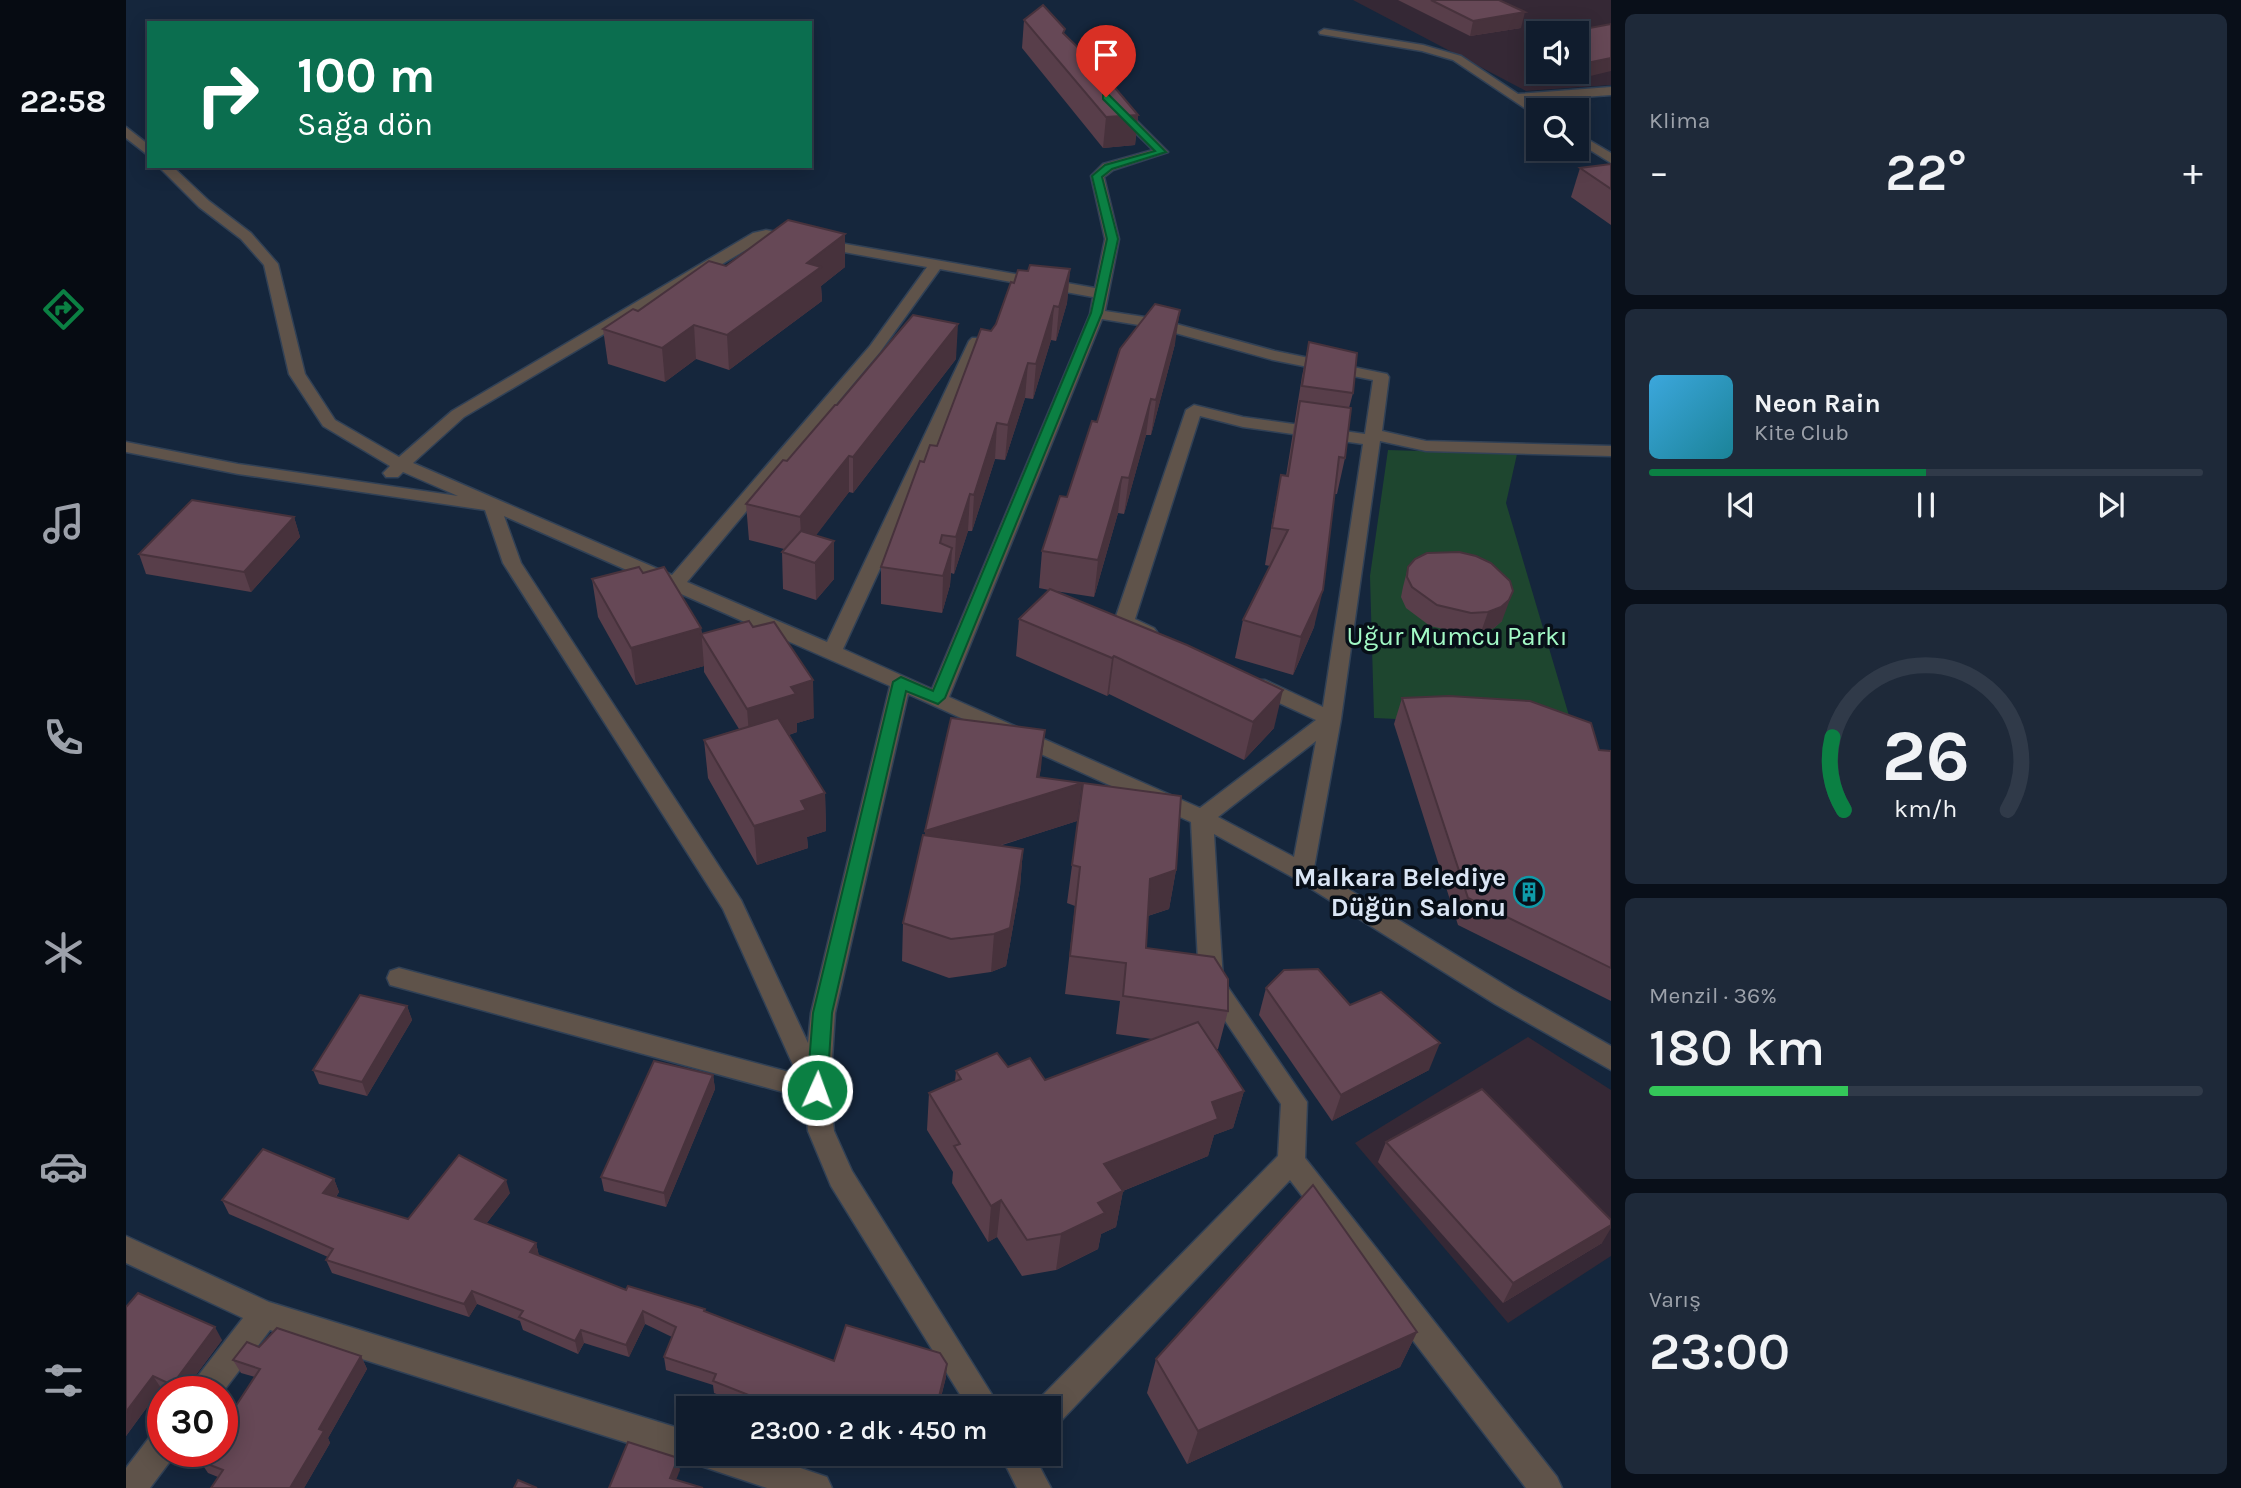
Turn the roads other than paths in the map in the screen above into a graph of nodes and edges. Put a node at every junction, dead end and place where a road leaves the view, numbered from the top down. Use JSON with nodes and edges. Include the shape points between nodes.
{"nodes":[{"id":1,"x":1324,"y":32,"type":"dead end"},
{"id":2,"x":1611,"y":90,"type":"edge"},
{"id":3,"x":1106,"y":97,"type":"edge"},
{"id":4,"x":1515,"y":98,"type":"junction"},
{"id":5,"x":1526,"y":105,"type":"edge"},
{"id":6,"x":126,"y":131,"type":"edge"},
{"id":7,"x":1589,"y":145,"type":"edge"},
{"id":8,"x":147,"y":150,"type":"edge"},
{"id":9,"x":1611,"y":159,"type":"edge"},
{"id":10,"x":166,"y":168,"type":"edge"},
{"id":11,"x":935,"y":266,"type":"junction"},
{"id":12,"x":1101,"y":294,"type":"junction"},
{"id":13,"x":1097,"y":313,"type":"junction"},
{"id":14,"x":977,"y":341,"type":"edge"},
{"id":15,"x":1373,"y":437,"type":"junction"},
{"id":16,"x":126,"y":447,"type":"edge"},
{"id":17,"x":1611,"y":451,"type":"edge"},
{"id":18,"x":401,"y":466,"type":"junction"},
{"id":19,"x":373,"y":489,"type":"junction"},
{"id":20,"x":492,"y":506,"type":"junction"},
{"id":21,"x":675,"y":584,"type":"junction"},
{"id":22,"x":1160,"y":639,"type":"edge"},
{"id":23,"x":832,"y":652,"type":"junction"},
{"id":24,"x":1246,"y":679,"type":"edge"},
{"id":25,"x":901,"y":682,"type":"junction"},
{"id":26,"x":938,"y":698,"type":"junction"},
{"id":27,"x":1331,"y":719,"type":"junction"},
{"id":28,"x":1202,"y":818,"type":"junction"},
{"id":29,"x":1302,"y":872,"type":"junction"},
{"id":30,"x":399,"y":978,"type":"dead end"},
{"id":31,"x":1611,"y":1059,"type":"edge"},
{"id":32,"x":817,"y":1090,"type":"junction"},
{"id":33,"x":1291,"y":1161,"type":"junction"},
{"id":34,"x":126,"y":1249,"type":"edge"},
{"id":35,"x":264,"y":1314,"type":"junction"},
{"id":36,"x":216,"y":1376,"type":"edge"},
{"id":37,"x":978,"y":1396,"type":"edge"},
{"id":38,"x":1061,"y":1399,"type":"edge"},
{"id":39,"x":676,"y":1443,"type":"edge"},
{"id":40,"x":147,"y":1466,"type":"edge"},
{"id":41,"x":747,"y":1466,"type":"edge"},
{"id":42,"x":1021,"y":1466,"type":"edge"},
{"id":43,"x":130,"y":1488,"type":"edge"},
{"id":44,"x":816,"y":1488,"type":"edge"},
{"id":45,"x":1035,"y":1488,"type":"edge"},
{"id":46,"x":1546,"y":1488,"type":"edge"}],
"edges":[{"from":1,"to":4,"type":"street","via":[[1457,58]]},
{"from":2,"to":4,"type":"street"},
{"from":3,"to":12,"type":"street","via":[[1162,152],[1108,167],[1097,176],[1112,239]]},
{"from":4,"to":5,"type":"street"},
{"from":6,"to":8,"type":"street"},
{"from":7,"to":9,"type":"street"},
{"from":10,"to":18,"type":"street","via":[[246,236],[271,264],[298,374],[329,423]]},
{"from":11,"to":12,"type":"street"},
{"from":11,"to":18,"type":"street","via":[[758,236],[458,414]]},
{"from":11,"to":21,"type":"street","via":[[875,349]]},
{"from":12,"to":13,"type":"street"},
{"from":13,"to":15,"type":"street","via":[[1381,377]]},
{"from":13,"to":26,"type":"street"},
{"from":14,"to":23,"type":"street"},
{"from":15,"to":17,"type":"street","via":[[1426,446]]},
{"from":15,"to":22,"type":"street","via":[[1243,422],[1195,410],[1124,622]]},
{"from":15,"to":27,"type":"street"},
{"from":16,"to":19,"type":"street"},
{"from":18,"to":19,"type":"street"},
{"from":18,"to":20,"type":"street"},
{"from":19,"to":20,"type":"street"},
{"from":20,"to":21,"type":"street"},
{"from":20,"to":32,"type":"street","via":[[512,564],[733,906]]},
{"from":21,"to":23,"type":"street"},
{"from":23,"to":25,"type":"street"},
{"from":24,"to":27,"type":"street"},
{"from":25,"to":26,"type":"street"},
{"from":25,"to":32,"type":"street","via":[[823,1013]]},
{"from":26,"to":28,"type":"street"},
{"from":27,"to":28,"type":"street"},
{"from":27,"to":29,"type":"street"},
{"from":28,"to":29,"type":"street"},
{"from":28,"to":33,"type":"street","via":[[1211,982],[1293,1102]]},
{"from":29,"to":31,"type":"street"},
{"from":30,"to":32,"type":"street"},
{"from":32,"to":37,"type":"street","via":[[821,1131],[841,1178]]},
{"from":33,"to":38,"type":"street"},
{"from":33,"to":46,"type":"street"},
{"from":34,"to":35,"type":"street"},
{"from":35,"to":36,"type":"street"},
{"from":35,"to":39,"type":"street"},
{"from":40,"to":43,"type":"street"},
{"from":41,"to":44,"type":"street"},
{"from":42,"to":45,"type":"street"}]}
